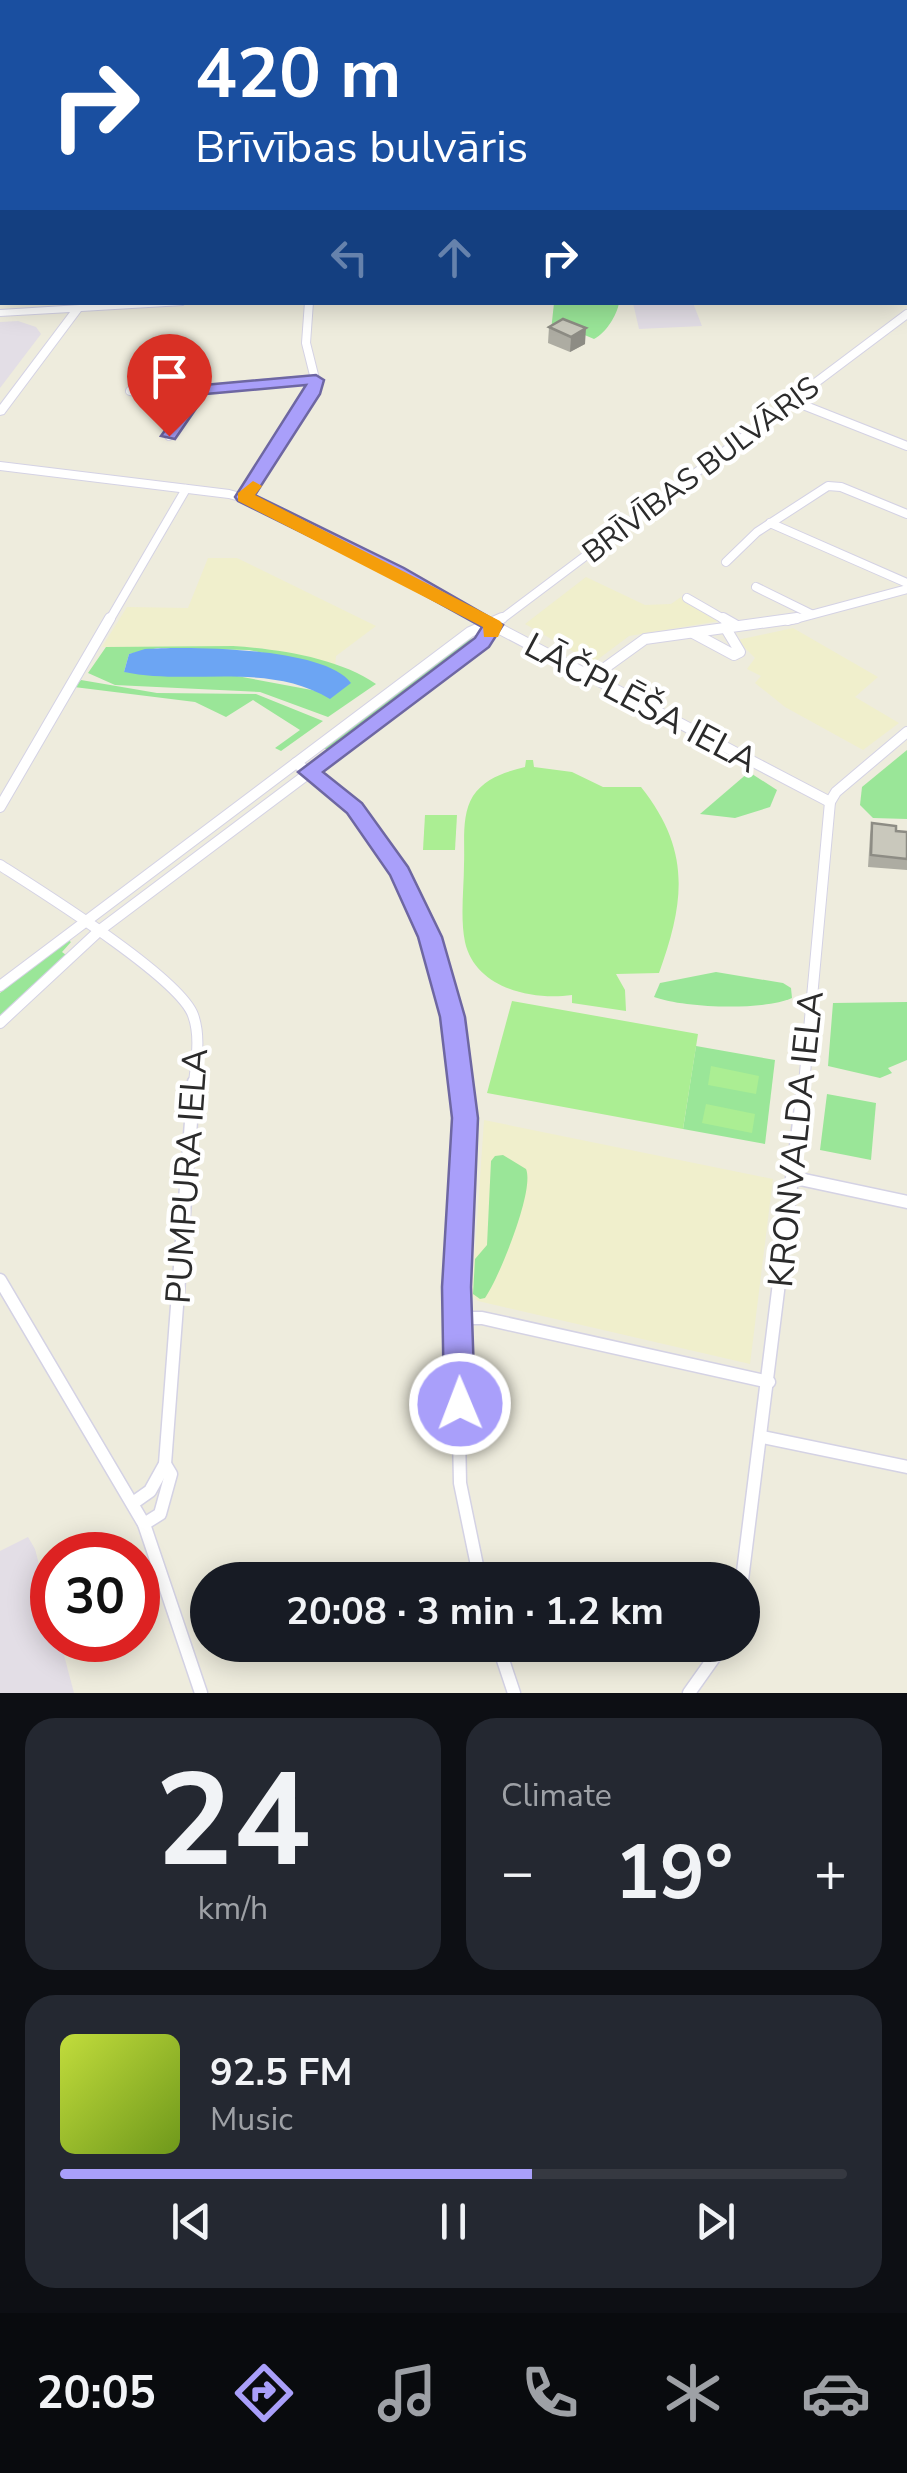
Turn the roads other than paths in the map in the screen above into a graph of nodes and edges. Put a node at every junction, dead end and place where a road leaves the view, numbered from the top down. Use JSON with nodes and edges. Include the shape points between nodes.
{"nodes":[{"id":1,"x":80,"y":305,"type":"edge"},
{"id":2,"x":309,"y":305,"type":"edge"},
{"id":3,"x":0,"y":313,"type":"edge"},
{"id":4,"x":907,"y":314,"type":"edge"},
{"id":5,"x":316,"y":380,"type":"junction"},
{"id":6,"x":199,"y":389,"type":"junction"},
{"id":7,"x":130,"y":391,"type":"dead end"},
{"id":8,"x":794,"y":400,"type":"junction"},
{"id":9,"x":0,"y":412,"type":"edge"},
{"id":10,"x":169,"y":436,"type":"dead end"},
{"id":11,"x":907,"y":446,"type":"edge"},
{"id":12,"x":0,"y":466,"type":"edge"},
{"id":13,"x":186,"y":488,"type":"junction"},
{"id":14,"x":244,"y":497,"type":"junction"},
{"id":15,"x":907,"y":514,"type":"edge"},
{"id":16,"x":770,"y":523,"type":"junction"},
{"id":17,"x":726,"y":562,"type":"dead end"},
{"id":18,"x":907,"y":586,"type":"edge"},
{"id":19,"x":756,"y":587,"type":"dead end"},
{"id":20,"x":687,"y":598,"type":"dead end"},
{"id":21,"x":812,"y":614,"type":"junction"},
{"id":22,"x":493,"y":625,"type":"junction"},
{"id":23,"x":738,"y":626,"type":"junction"},
{"id":24,"x":725,"y":627,"type":"junction"},
{"id":25,"x":692,"y":632,"type":"junction"},
{"id":26,"x":591,"y":678,"type":"junction"},
{"id":27,"x":907,"y":732,"type":"edge"},
{"id":28,"x":296,"y":763,"type":"junction"},
{"id":29,"x":309,"y":772,"type":"junction"},
{"id":30,"x":830,"y":802,"type":"junction"},
{"id":31,"x":0,"y":807,"type":"edge"},
{"id":32,"x":0,"y":865,"type":"edge"},
{"id":33,"x":85,"y":920,"type":"junction"},
{"id":34,"x":100,"y":930,"type":"junction"},
{"id":35,"x":0,"y":986,"type":"edge"},
{"id":36,"x":0,"y":1022,"type":"edge"},
{"id":37,"x":795,"y":1178,"type":"junction"},
{"id":38,"x":907,"y":1202,"type":"edge"},
{"id":39,"x":0,"y":1280,"type":"edge"},
{"id":40,"x":458,"y":1318,"type":"junction"},
{"id":41,"x":769,"y":1382,"type":"junction"},
{"id":42,"x":763,"y":1437,"type":"junction"},
{"id":43,"x":164,"y":1464,"type":"junction"},
{"id":44,"x":907,"y":1467,"type":"edge"},
{"id":45,"x":133,"y":1503,"type":"junction"},
{"id":46,"x":144,"y":1524,"type":"junction"},
{"id":47,"x":476,"y":1562,"type":"edge"},
{"id":48,"x":745,"y":1562,"type":"edge"},
{"id":49,"x":504,"y":1662,"type":"edge"},
{"id":50,"x":711,"y":1662,"type":"edge"},
{"id":51,"x":201,"y":1693,"type":"edge"},
{"id":52,"x":514,"y":1693,"type":"edge"},
{"id":53,"x":689,"y":1693,"type":"edge"}],
"edges":[{"from":1,"to":3,"type":"main road"},
{"from":1,"to":9,"type":"main road"},
{"from":2,"to":5,"type":"street","via":[[306,340]]},
{"from":4,"to":8,"type":"street","name":"BRĪVĪBAS BULVĀRIS"},
{"from":5,"to":6,"type":"street"},
{"from":5,"to":14,"type":"street"},
{"from":6,"to":7,"type":"street"},
{"from":6,"to":10,"type":"street"},
{"from":8,"to":11,"type":"street"},
{"from":8,"to":22,"type":"street","name":"BRĪVĪBAS BULVĀRIS"},
{"from":12,"to":13,"type":"street","name":"LĀČPLĒŠA IELA"},
{"from":13,"to":14,"type":"street","name":"LĀČPLĒŠA IELA"},
{"from":13,"to":31,"type":"street"},
{"from":14,"to":22,"type":"street","name":"LĀČPLĒŠA IELA"},
{"from":15,"to":16,"type":"street","via":[[834,485]]},
{"from":16,"to":17,"type":"street"},
{"from":16,"to":18,"type":"street"},
{"from":18,"to":21,"type":"street"},
{"from":19,"to":21,"type":"street"},
{"from":20,"to":23,"type":"street"},
{"from":21,"to":23,"type":"street"},
{"from":22,"to":26,"type":"street","name":"LĀČPLĒŠA IELA"},
{"from":22,"to":28,"type":"street","name":"BRĪVĪBAS BULVĀRIS","via":[[472,630]]},
{"from":22,"to":29,"type":"street","name":"BRĪVĪBAS BULVĀRIS","via":[[482,642]]},
{"from":23,"to":24,"type":"street"},
{"from":24,"to":25,"type":"street"},
{"from":24,"to":25,"type":"street","via":[[740,652]]},
{"from":25,"to":26,"type":"street","via":[[636,643]]},
{"from":26,"to":30,"type":"street","name":"LĀČPLĒŠA IELA"},
{"from":27,"to":30,"type":"street"},
{"from":28,"to":29,"type":"street"},
{"from":28,"to":33,"type":"street","name":"BRĪVĪBAS BULVĀRIS"},
{"from":29,"to":34,"type":"street","name":"BRĪVĪBAS BULVĀRIS"},
{"from":29,"to":40,"type":"street","via":[[381,840],[440,970],[465,1118]]},
{"from":30,"to":37,"type":"street","name":"KRONVALDA IELA"},
{"from":32,"to":33,"type":"street"},
{"from":33,"to":34,"type":"street"},
{"from":33,"to":35,"type":"street","name":"BRĪVĪBAS BULVĀRIS"},
{"from":34,"to":36,"type":"street","name":"BRĪVĪBAS BULVĀRIS"},
{"from":34,"to":43,"type":"street","name":"PUMPURA IELA","via":[[174,991],[192,1011],[198,1036]]},
{"from":37,"to":38,"type":"street"},
{"from":37,"to":41,"type":"street","name":"KRONVALDA IELA"},
{"from":39,"to":45,"type":"street"},
{"from":40,"to":41,"type":"street"},
{"from":40,"to":47,"type":"street","via":[[460,1483]]},
{"from":41,"to":42,"type":"street","name":"KRONVALDA IELA"},
{"from":42,"to":44,"type":"street"},
{"from":42,"to":48,"type":"street","name":"KRONVALDA IELA"},
{"from":43,"to":45,"type":"street","via":[[150,1491]]},
{"from":43,"to":46,"type":"street","name":"PUMPURA IELA","via":[[171,1474],[164,1506]]},
{"from":45,"to":46,"type":"street"},
{"from":46,"to":51,"type":"street"},
{"from":49,"to":52,"type":"street"},
{"from":50,"to":53,"type":"street"}]}
